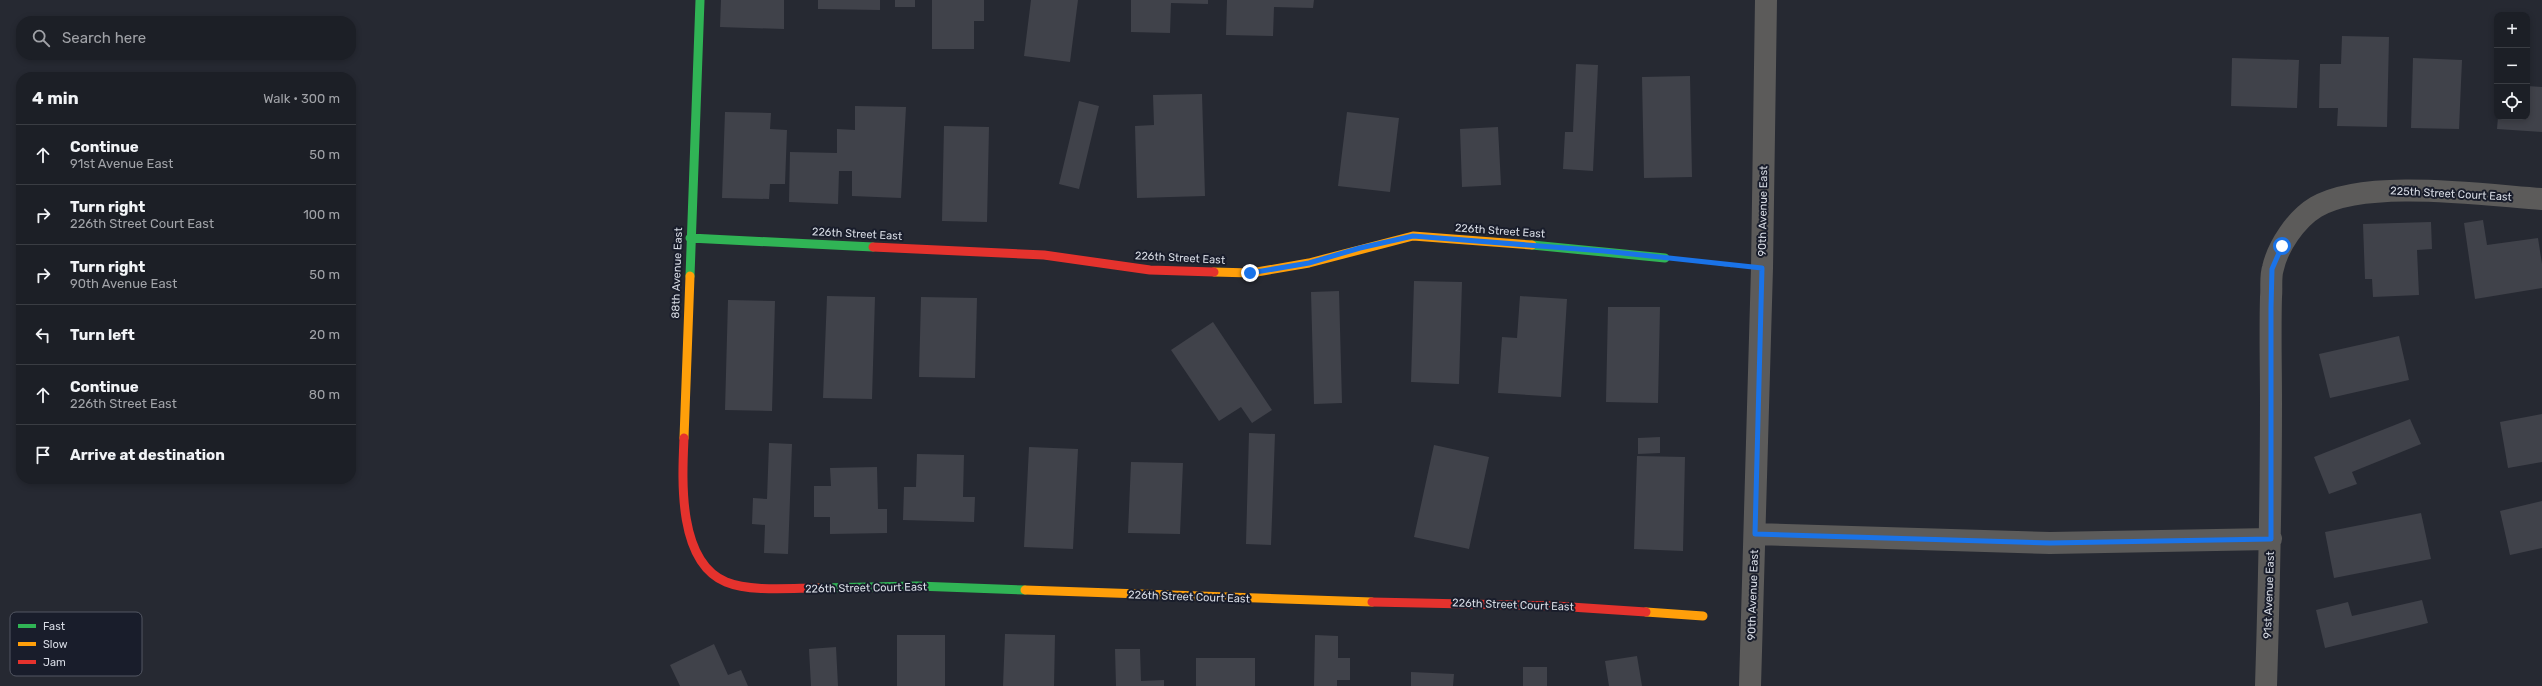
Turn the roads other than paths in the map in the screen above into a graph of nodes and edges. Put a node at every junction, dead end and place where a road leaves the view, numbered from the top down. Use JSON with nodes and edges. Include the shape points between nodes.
{"nodes":[{"id":1,"x":700,"y":0,"type":"edge"},
{"id":2,"x":1766,"y":0,"type":"edge"},
{"id":3,"x":2542,"y":199,"type":"edge"},
{"id":4,"x":2315,"y":207,"type":"joint"},
{"id":5,"x":690,"y":238,"type":"junction"},
{"id":6,"x":1665,"y":258,"type":"road end"},
{"id":7,"x":1755,"y":534,"type":"junction"},
{"id":8,"x":2271,"y":539,"type":"junction"},
{"id":9,"x":693,"y":546,"type":"joint"},
{"id":10,"x":1703,"y":616,"type":"dead end"},
{"id":11,"x":1750,"y":686,"type":"edge"},
{"id":12,"x":2266,"y":686,"type":"edge"}],
"edges":[{"from":1,"to":5,"type":"street","name":"88th Avenue East"},
{"from":2,"to":7,"type":"street","name":"90th Avenue East"},
{"from":3,"to":4,"type":"street","name":"225th Street Court East","via":[[2402,190],[2362,193],[2337,198]]},
{"from":4,"to":8,"type":"street","name":"91st Avenue East","via":[[2297,223],[2282,246],[2272,269]]},
{"from":5,"to":6,"type":"street","name":"226th Street East","via":[[1044,255],[1150,270],[1250,273],[1309,263],[1413,236]]},
{"from":5,"to":9,"type":"street","name":"88th Avenue East","via":[[683,466],[686,519]]},
{"from":7,"to":8,"type":"street","via":[[2050,543]]},
{"from":7,"to":11,"type":"street","name":"90th Avenue East"},
{"from":8,"to":12,"type":"street","name":"91st Avenue East"},
{"from":9,"to":10,"type":"street","name":"226th Street Court East","via":[[706,568],[726,582],[767,590],[917,586],[1251,599],[1556,606]]}]}
